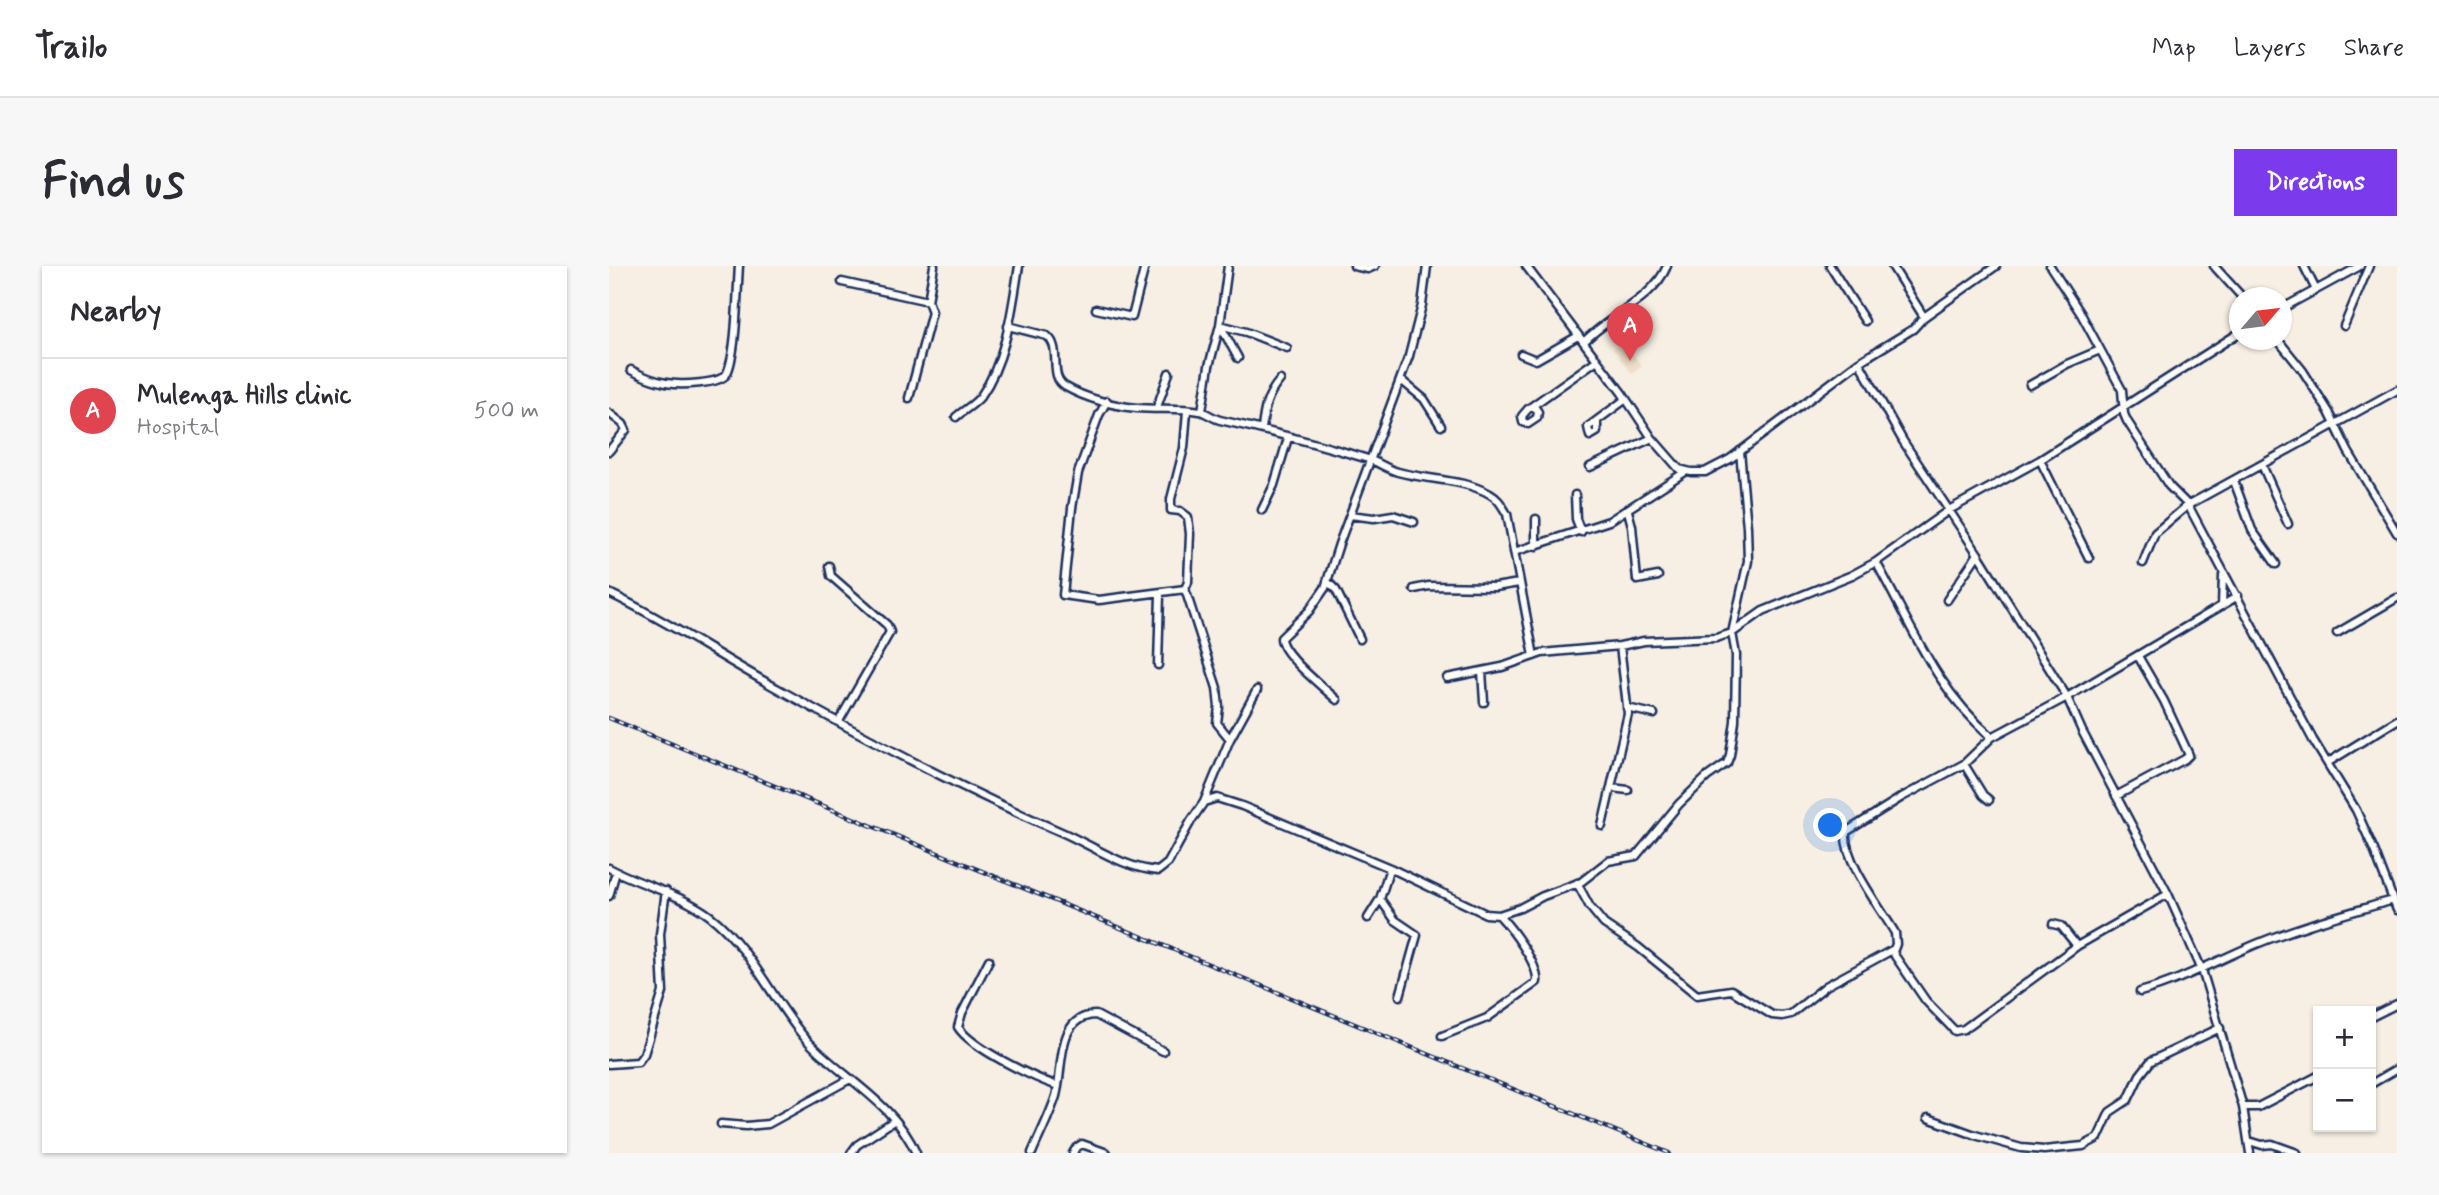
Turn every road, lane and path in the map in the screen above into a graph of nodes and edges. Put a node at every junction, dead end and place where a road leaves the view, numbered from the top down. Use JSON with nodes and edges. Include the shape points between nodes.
{"nodes":[{"id":1,"x":739,"y":266,"type":"edge"},
{"id":2,"x":934,"y":266,"type":"edge"},
{"id":3,"x":1019,"y":266,"type":"edge"},
{"id":4,"x":1145,"y":266,"type":"edge"},
{"id":5,"x":1228,"y":266,"type":"edge"},
{"id":6,"x":1354,"y":266,"type":"edge"},
{"id":7,"x":1375,"y":266,"type":"edge"},
{"id":8,"x":1427,"y":266,"type":"edge"},
{"id":9,"x":1526,"y":266,"type":"edge"},
{"id":10,"x":1667,"y":266,"type":"edge"},
{"id":11,"x":1830,"y":266,"type":"edge"},
{"id":12,"x":1996,"y":266,"type":"edge"},
{"id":13,"x":2050,"y":266,"type":"edge"},
{"id":14,"x":2214,"y":266,"type":"edge"},
{"id":15,"x":2304,"y":266,"type":"edge"},
{"id":16,"x":2360,"y":266,"type":"edge"},
{"id":17,"x":2369,"y":266,"type":"edge"},
{"id":18,"x":1893,"y":267,"type":"edge"},
{"id":19,"x":842,"y":282,"type":"dead end"},
{"id":20,"x":2233,"y":287,"type":"edge"},
{"id":21,"x":2316,"y":290,"type":"junction"},
{"id":22,"x":928,"y":301,"type":"junction"},
{"id":23,"x":2292,"y":303,"type":"edge"},
{"id":24,"x":1096,"y":309,"type":"dead end"},
{"id":25,"x":1924,"y":317,"type":"junction"},
{"id":26,"x":1865,"y":321,"type":"dead end"},
{"id":27,"x":1220,"y":325,"type":"junction"},
{"id":28,"x":1008,"y":326,"type":"junction"},
{"id":29,"x":2344,"y":326,"type":"dead end"},
{"id":30,"x":1579,"y":336,"type":"junction"},
{"id":31,"x":2229,"y":339,"type":"edge"},
{"id":32,"x":1584,"y":342,"type":"junction"},
{"id":33,"x":1287,"y":348,"type":"dead end"},
{"id":34,"x":2100,"y":350,"type":"junction"},
{"id":35,"x":2286,"y":350,"type":"edge"},
{"id":36,"x":1521,"y":354,"type":"dead end"},
{"id":37,"x":1238,"y":358,"type":"dead end"},
{"id":38,"x":1597,"y":360,"type":"junction"},
{"id":39,"x":1859,"y":362,"type":"junction"},
{"id":40,"x":631,"y":370,"type":"dead end"},
{"id":41,"x":1169,"y":373,"type":"dead end"},
{"id":42,"x":1280,"y":380,"type":"dead end"},
{"id":43,"x":1401,"y":380,"type":"junction"},
{"id":44,"x":2030,"y":385,"type":"dead end"},
{"id":45,"x":2397,"y":390,"type":"edge"},
{"id":46,"x":909,"y":398,"type":"dead end"},
{"id":47,"x":1626,"y":399,"type":"junction"},
{"id":48,"x":1107,"y":401,"type":"junction"},
{"id":49,"x":1534,"y":406,"type":"dead end"},
{"id":50,"x":2123,"y":406,"type":"junction"},
{"id":51,"x":1157,"y":407,"type":"junction"},
{"id":52,"x":1188,"y":411,"type":"junction"},
{"id":53,"x":1202,"y":411,"type":"junction"},
{"id":54,"x":609,"y":414,"type":"edge"},
{"id":55,"x":956,"y":416,"type":"dead end"},
{"id":56,"x":1597,"y":421,"type":"dead end"},
{"id":57,"x":2337,"y":424,"type":"junction"},
{"id":58,"x":1441,"y":426,"type":"dead end"},
{"id":59,"x":1262,"y":429,"type":"junction"},
{"id":60,"x":1288,"y":438,"type":"junction"},
{"id":61,"x":1652,"y":438,"type":"junction"},
{"id":62,"x":609,"y":451,"type":"edge"},
{"id":63,"x":1740,"y":451,"type":"junction"},
{"id":64,"x":1371,"y":460,"type":"junction"},
{"id":65,"x":2040,"y":460,"type":"junction"},
{"id":66,"x":2262,"y":465,"type":"junction"},
{"id":67,"x":1590,"y":467,"type":"dead end"},
{"id":68,"x":1685,"y":472,"type":"junction"},
{"id":69,"x":2234,"y":481,"type":"junction"},
{"id":70,"x":1575,"y":495,"type":"dead end"},
{"id":71,"x":2188,"y":505,"type":"junction"},
{"id":72,"x":1262,"y":510,"type":"dead end"},
{"id":73,"x":1949,"y":510,"type":"junction"},
{"id":74,"x":1628,"y":511,"type":"junction"},
{"id":75,"x":1350,"y":515,"type":"junction"},
{"id":76,"x":1536,"y":519,"type":"dead end"},
{"id":77,"x":1414,"y":522,"type":"dead end"},
{"id":78,"x":2287,"y":524,"type":"dead end"},
{"id":79,"x":1581,"y":532,"type":"junction"},
{"id":80,"x":2397,"y":533,"type":"edge"},
{"id":81,"x":1536,"y":546,"type":"junction"},
{"id":82,"x":1514,"y":552,"type":"junction"},
{"id":83,"x":1978,"y":554,"type":"junction"},
{"id":84,"x":2089,"y":558,"type":"dead end"},
{"id":85,"x":1876,"y":562,"type":"junction"},
{"id":86,"x":2143,"y":563,"type":"dead end"},
{"id":87,"x":2276,"y":564,"type":"dead end"},
{"id":88,"x":829,"y":566,"type":"dead end"},
{"id":89,"x":2222,"y":570,"type":"junction"},
{"id":90,"x":1658,"y":576,"type":"dead end"},
{"id":91,"x":1328,"y":582,"type":"junction"},
{"id":92,"x":1519,"y":583,"type":"junction"},
{"id":93,"x":1185,"y":589,"type":"junction"},
{"id":94,"x":1414,"y":589,"type":"dead end"},
{"id":95,"x":609,"y":593,"type":"edge"},
{"id":96,"x":1160,"y":593,"type":"junction"},
{"id":97,"x":2238,"y":596,"type":"junction"},
{"id":98,"x":2397,"y":598,"type":"edge"},
{"id":99,"x":1947,"y":600,"type":"dead end"},
{"id":100,"x":2222,"y":606,"type":"junction"},
{"id":101,"x":1733,"y":633,"type":"junction"},
{"id":102,"x":2337,"y":633,"type":"dead end"},
{"id":103,"x":1360,"y":639,"type":"dead end"},
{"id":104,"x":1620,"y":646,"type":"junction"},
{"id":105,"x":1534,"y":656,"type":"junction"},
{"id":106,"x":2139,"y":656,"type":"junction"},
{"id":107,"x":1158,"y":665,"type":"dead end"},
{"id":108,"x":1482,"y":671,"type":"junction"},
{"id":109,"x":1447,"y":678,"type":"dead end"},
{"id":110,"x":1257,"y":690,"type":"dead end"},
{"id":111,"x":2067,"y":698,"type":"junction"},
{"id":112,"x":1337,"y":700,"type":"dead end"},
{"id":113,"x":1484,"y":702,"type":"dead end"},
{"id":114,"x":1627,"y":708,"type":"junction"},
{"id":115,"x":1654,"y":714,"type":"dead end"},
{"id":116,"x":2397,"y":720,"type":"edge"},
{"id":117,"x":839,"y":721,"type":"junction"},
{"id":118,"x":1992,"y":737,"type":"junction"},
{"id":119,"x":1230,"y":739,"type":"junction"},
{"id":120,"x":2327,"y":763,"type":"junction"},
{"id":121,"x":1965,"y":764,"type":"junction"},
{"id":122,"x":1612,"y":788,"type":"junction"},
{"id":123,"x":1627,"y":790,"type":"dead end"},
{"id":124,"x":2116,"y":796,"type":"junction"},
{"id":125,"x":1989,"y":800,"type":"dead end"},
{"id":126,"x":1204,"y":803,"type":"junction"},
{"id":127,"x":1602,"y":826,"type":"dead end"},
{"id":128,"x":609,"y":868,"type":"edge"},
{"id":129,"x":1390,"y":868,"type":"junction"},
{"id":130,"x":616,"y":872,"type":"junction"},
{"id":131,"x":1577,"y":883,"type":"junction"},
{"id":132,"x":666,"y":891,"type":"junction"},
{"id":133,"x":2168,"y":894,"type":"junction"},
{"id":134,"x":609,"y":896,"type":"edge"},
{"id":135,"x":1380,"y":899,"type":"junction"},
{"id":136,"x":2393,"y":900,"type":"junction"},
{"id":137,"x":2397,"y":910,"type":"edge"},
{"id":138,"x":1499,"y":915,"type":"junction"},
{"id":139,"x":1368,"y":918,"type":"dead end"},
{"id":140,"x":2053,"y":924,"type":"dead end"},
{"id":141,"x":2077,"y":946,"type":"junction"},
{"id":142,"x":1894,"y":949,"type":"junction"},
{"id":143,"x":989,"y":960,"type":"dead end"},
{"id":144,"x":2202,"y":970,"type":"junction"},
{"id":145,"x":2140,"y":992,"type":"dead end"},
{"id":146,"x":1400,"y":996,"type":"dead end"},
{"id":147,"x":2397,"y":1004,"type":"edge"},
{"id":148,"x":2376,"y":1014,"type":"edge"},
{"id":149,"x":2221,"y":1028,"type":"junction"},
{"id":150,"x":1442,"y":1036,"type":"dead end"},
{"id":151,"x":1163,"y":1051,"type":"dead end"},
{"id":152,"x":609,"y":1064,"type":"edge"},
{"id":153,"x":2397,"y":1069,"type":"edge"},
{"id":154,"x":850,"y":1079,"type":"junction"},
{"id":155,"x":2313,"y":1079,"type":"edge"},
{"id":156,"x":2376,"y":1081,"type":"edge"},
{"id":157,"x":1058,"y":1086,"type":"junction"},
{"id":158,"x":2243,"y":1107,"type":"junction"},
{"id":159,"x":1928,"y":1118,"type":"dead end"},
{"id":160,"x":895,"y":1120,"type":"junction"},
{"id":161,"x":720,"y":1124,"type":"dead end"},
{"id":162,"x":2249,"y":1142,"type":"junction"},
{"id":163,"x":851,"y":1153,"type":"edge"},
{"id":164,"x":916,"y":1153,"type":"edge"},
{"id":165,"x":1032,"y":1153,"type":"edge"},
{"id":166,"x":1073,"y":1153,"type":"edge"},
{"id":167,"x":1107,"y":1153,"type":"edge"},
{"id":168,"x":2250,"y":1153,"type":"edge"},
{"id":169,"x":2297,"y":1153,"type":"edge"}],
"edges":[{"from":1,"to":40,"type":"street","via":[[732,355],[723,378],[699,384],[665,383]]},
{"from":2,"to":22,"type":"street"},
{"from":3,"to":28,"type":"street"},
{"from":4,"to":24,"type":"street","via":[[1132,317]]},
{"from":5,"to":27,"type":"street"},
{"from":6,"to":7,"type":"street"},
{"from":8,"to":43,"type":"street","via":[[1422,305]]},
{"from":9,"to":30,"type":"street"},
{"from":10,"to":32,"type":"street","via":[[1646,293]]},
{"from":11,"to":26,"type":"street"},
{"from":12,"to":25,"type":"street"},
{"from":13,"to":34,"type":"street"},
{"from":14,"to":20,"type":"street"},
{"from":15,"to":21,"type":"street"},
{"from":16,"to":21,"type":"street"},
{"from":17,"to":29,"type":"street"},
{"from":18,"to":25,"type":"street"},
{"from":19,"to":22,"type":"street"},
{"from":21,"to":23,"type":"street"},
{"from":22,"to":46,"type":"street","via":[[932,312]]},
{"from":25,"to":39,"type":"street","via":[[1913,330]]},
{"from":27,"to":33,"type":"street"},
{"from":27,"to":37,"type":"street"},
{"from":27,"to":53,"type":"street"},
{"from":28,"to":48,"type":"street","via":[[1047,336],[1054,342],[1056,373],[1063,386]]},
{"from":28,"to":55,"type":"street","via":[[985,388]]},
{"from":30,"to":32,"type":"street"},
{"from":30,"to":36,"type":"street","via":[[1536,360]]},
{"from":31,"to":50,"type":"street"},
{"from":32,"to":38,"type":"street"},
{"from":34,"to":44,"type":"street"},
{"from":34,"to":50,"type":"street","via":[[2122,390]]},
{"from":35,"to":57,"type":"street"},
{"from":38,"to":47,"type":"street"},
{"from":38,"to":49,"type":"street"},
{"from":39,"to":63,"type":"street"},
{"from":39,"to":73,"type":"street"},
{"from":41,"to":51,"type":"street"},
{"from":42,"to":59,"type":"street","via":[[1264,409]]},
{"from":43,"to":58,"type":"street","via":[[1424,399]]},
{"from":43,"to":64,"type":"street"},
{"from":45,"to":57,"type":"street"},
{"from":47,"to":56,"type":"street"},
{"from":47,"to":61,"type":"street"},
{"from":48,"to":51,"type":"street"},
{"from":48,"to":96,"type":"street","via":[[1078,473],[1063,595],[1099,600]]},
{"from":50,"to":65,"type":"street"},
{"from":50,"to":71,"type":"street","via":[[2127,421],[2169,486]]},
{"from":51,"to":52,"type":"street"},
{"from":52,"to":53,"type":"street"},
{"from":52,"to":93,"type":"street","via":[[1171,499],[1171,510],[1188,517]]},
{"from":53,"to":59,"type":"street","via":[[1216,419]]},
{"from":54,"to":62,"type":"street","via":[[627,430]]},
{"from":57,"to":66,"type":"street"},
{"from":57,"to":80,"type":"street"},
{"from":59,"to":60,"type":"street"},
{"from":60,"to":64,"type":"street"},
{"from":60,"to":72,"type":"street"},
{"from":61,"to":67,"type":"street"},
{"from":61,"to":68,"type":"street"},
{"from":63,"to":68,"type":"street","via":[[1705,472]]},
{"from":63,"to":101,"type":"street","via":[[1748,561]]},
{"from":64,"to":75,"type":"street"},
{"from":64,"to":82,"type":"street","via":[[1395,471],[1489,493],[1507,514]]},
{"from":65,"to":73,"type":"street"},
{"from":65,"to":84,"type":"street"},
{"from":66,"to":69,"type":"street"},
{"from":66,"to":78,"type":"street"},
{"from":68,"to":74,"type":"street"},
{"from":69,"to":71,"type":"street"},
{"from":69,"to":87,"type":"street","via":[[2252,530]]},
{"from":70,"to":79,"type":"street"},
{"from":71,"to":86,"type":"street","via":[[2155,533]]},
{"from":71,"to":89,"type":"street"},
{"from":73,"to":83,"type":"street"},
{"from":73,"to":85,"type":"street"},
{"from":74,"to":79,"type":"street"},
{"from":74,"to":90,"type":"street","via":[[1637,580]]},
{"from":75,"to":77,"type":"street","via":[[1374,518],[1393,514]]},
{"from":75,"to":91,"type":"street"},
{"from":76,"to":81,"type":"street"},
{"from":79,"to":81,"type":"street"},
{"from":81,"to":82,"type":"street"},
{"from":82,"to":92,"type":"street"},
{"from":83,"to":99,"type":"street"},
{"from":83,"to":111,"type":"street"},
{"from":85,"to":101,"type":"street","via":[[1763,611]]},
{"from":85,"to":118,"type":"street","via":[[1925,658],[1970,718]]},
{"from":88,"to":117,"type":"street","via":[[831,576],[890,632]]},
{"from":89,"to":97,"type":"street"},
{"from":89,"to":100,"type":"street"},
{"from":91,"to":103,"type":"street"},
{"from":91,"to":112,"type":"street","via":[[1281,638],[1281,644]]},
{"from":92,"to":94,"type":"street"},
{"from":92,"to":105,"type":"street"},
{"from":93,"to":96,"type":"street"},
{"from":93,"to":119,"type":"street","via":[[1217,688],[1217,723]]},
{"from":95,"to":117,"type":"street"},
{"from":96,"to":107,"type":"street"},
{"from":97,"to":100,"type":"street"},
{"from":97,"to":120,"type":"street"},
{"from":98,"to":102,"type":"street"},
{"from":100,"to":106,"type":"street"},
{"from":101,"to":104,"type":"street"},
{"from":101,"to":131,"type":"street","via":[[1735,721],[1727,762],[1679,804],[1636,856],[1608,860]]},
{"from":104,"to":105,"type":"street"},
{"from":104,"to":114,"type":"street"},
{"from":105,"to":108,"type":"street"},
{"from":106,"to":111,"type":"street"},
{"from":106,"to":124,"type":"street","via":[[2189,755]]},
{"from":108,"to":109,"type":"street"},
{"from":108,"to":113,"type":"street"},
{"from":110,"to":119,"type":"street"},
{"from":111,"to":118,"type":"street"},
{"from":111,"to":124,"type":"street"},
{"from":114,"to":115,"type":"street"},
{"from":114,"to":122,"type":"street"},
{"from":116,"to":120,"type":"street"},
{"from":117,"to":126,"type":"street","via":[[974,792],[1142,868],[1158,870],[1168,863]]},
{"from":118,"to":121,"type":"street"},
{"from":119,"to":126,"type":"street"},
{"from":120,"to":136,"type":"street","via":[[2355,810]]},
{"from":121,"to":125,"type":"street"},
{"from":121,"to":142,"type":"street","via":[[1846,832],[1854,862],[1895,933]]},
{"from":122,"to":123,"type":"street"},
{"from":122,"to":127,"type":"street"},
{"from":124,"to":133,"type":"street"},
{"from":126,"to":129,"type":"street","via":[[1223,799]]},
{"from":128,"to":130,"type":"street"},
{"from":129,"to":135,"type":"street"},
{"from":129,"to":138,"type":"street","via":[[1486,914]]},
{"from":130,"to":132,"type":"street"},
{"from":130,"to":134,"type":"street"},
{"from":131,"to":138,"type":"street"},
{"from":131,"to":142,"type":"street","via":[[1604,924],[1697,995],[1731,990],[1772,1015],[1791,1014],[1826,986]]},
{"from":132,"to":152,"type":"street","via":[[660,934],[663,992],[644,1054],[638,1062]]},
{"from":132,"to":154,"type":"street","via":[[689,901],[722,927],[806,1040]]},
{"from":133,"to":141,"type":"street"},
{"from":133,"to":144,"type":"street"},
{"from":135,"to":139,"type":"street"},
{"from":135,"to":146,"type":"street","via":[[1395,920],[1417,935]]},
{"from":136,"to":137,"type":"street"},
{"from":136,"to":144,"type":"street","via":[[2305,926]]},
{"from":138,"to":150,"type":"street","via":[[1530,961],[1537,982],[1487,1018]]},
{"from":140,"to":141,"type":"street","via":[[2061,926]]},
{"from":141,"to":142,"type":"street","via":[[1959,1031],[1926,1001]]},
{"from":143,"to":157,"type":"street","via":[[958,1027],[967,1038],[1007,1062]]},
{"from":144,"to":145,"type":"street"},
{"from":144,"to":149,"type":"street"},
{"from":147,"to":148,"type":"street"},
{"from":149,"to":158,"type":"street"},
{"from":149,"to":159,"type":"street","via":[[2151,1061],[2128,1100],[2110,1112],[2098,1138],[2084,1146],[2021,1149]]},
{"from":151,"to":157,"type":"street","via":[[1096,1015],[1087,1015],[1071,1026],[1066,1037]]},
{"from":153,"to":156,"type":"street"},
{"from":154,"to":160,"type":"street"},
{"from":154,"to":161,"type":"street","via":[[768,1124]]},
{"from":155,"to":158,"type":"street","via":[[2258,1107]]},
{"from":157,"to":165,"type":"street"},
{"from":158,"to":162,"type":"street"},
{"from":160,"to":163,"type":"street"},
{"from":160,"to":164,"type":"street"},
{"from":162,"to":168,"type":"street"},
{"from":162,"to":169,"type":"street"},
{"from":166,"to":167,"type":"street","via":[[1082,1144]]}]}
